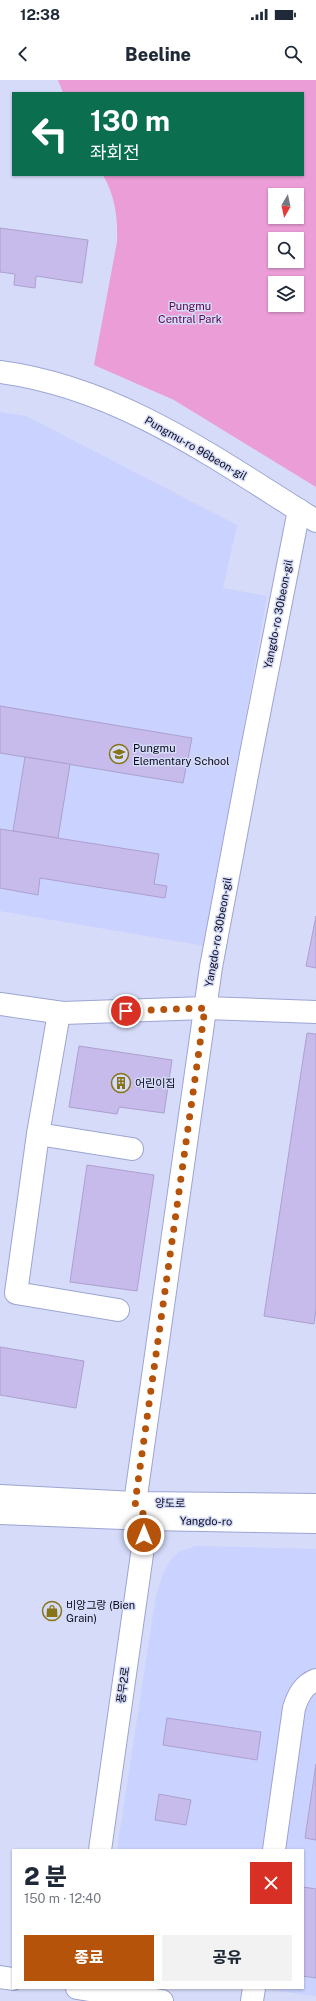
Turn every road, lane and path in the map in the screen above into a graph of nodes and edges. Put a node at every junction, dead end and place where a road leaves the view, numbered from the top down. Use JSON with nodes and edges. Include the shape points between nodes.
{"nodes":[{"id":1,"x":0,"y":372,"type":"edge"},
{"id":2,"x":307,"y":516,"type":"edge"},
{"id":3,"x":0,"y":1004,"type":"edge"},
{"id":4,"x":205,"y":1008,"type":"junction"},
{"id":5,"x":316,"y":1012,"type":"edge"},
{"id":6,"x":59,"y":1013,"type":"junction"},
{"id":7,"x":38,"y":1134,"type":"junction"},
{"id":8,"x":132,"y":1149,"type":"dead end"},
{"id":9,"x":118,"y":1310,"type":"dead end"},
{"id":10,"x":0,"y":1496,"type":"edge"},
{"id":11,"x":316,"y":1505,"type":"edge"},
{"id":12,"x":141,"y":1511,"type":"junction"},
{"id":13,"x":0,"y":1513,"type":"edge"},
{"id":14,"x":316,"y":1522,"type":"edge"},
{"id":15,"x":316,"y":1680,"type":"edge"},
{"id":16,"x":100,"y":1849,"type":"edge"},
{"id":17,"x":274,"y":1849,"type":"edge"},
{"id":18,"x":0,"y":1977,"type":"edge"},
{"id":19,"x":12,"y":1979,"type":"edge"},
{"id":20,"x":79,"y":1989,"type":"edge"},
{"id":21,"x":85,"y":1989,"type":"edge"},
{"id":22,"x":254,"y":1989,"type":"edge"},
{"id":23,"x":78,"y":2001,"type":"edge"},
{"id":24,"x":162,"y":2001,"type":"edge"},
{"id":25,"x":252,"y":2001,"type":"edge"}],
"edges":[{"from":1,"to":2,"type":"street","name":"Pungmu-ro 96beon-gil","via":[[57,383],[137,414],[196,446]]},
{"from":2,"to":4,"type":"street","name":"Yangdo-ro 30beon-gil","via":[[248,769]]},
{"from":3,"to":6,"type":"street"},
{"from":4,"to":5,"type":"street"},
{"from":4,"to":6,"type":"street"},
{"from":4,"to":12,"type":"street","name":"Yangdo-ro 30beon-gil"},
{"from":6,"to":7,"type":"street"},
{"from":7,"to":8,"type":"street"},
{"from":7,"to":9,"type":"street","via":[[16,1293]]},
{"from":10,"to":12,"type":"street","name":"양도로"},
{"from":11,"to":12,"type":"street","name":"양도로"},
{"from":12,"to":13,"type":"street","name":"Yangdo-ro"},
{"from":12,"to":14,"type":"street","name":"Yangdo-ro"},
{"from":12,"to":16,"type":"street","name":"풍무2로"},
{"from":15,"to":17,"type":"street","via":[[305,1686],[294,1708]]},
{"from":18,"to":19,"type":"street"},
{"from":20,"to":23,"type":"street"},
{"from":21,"to":24,"type":"street"},
{"from":22,"to":25,"type":"street"}]}
